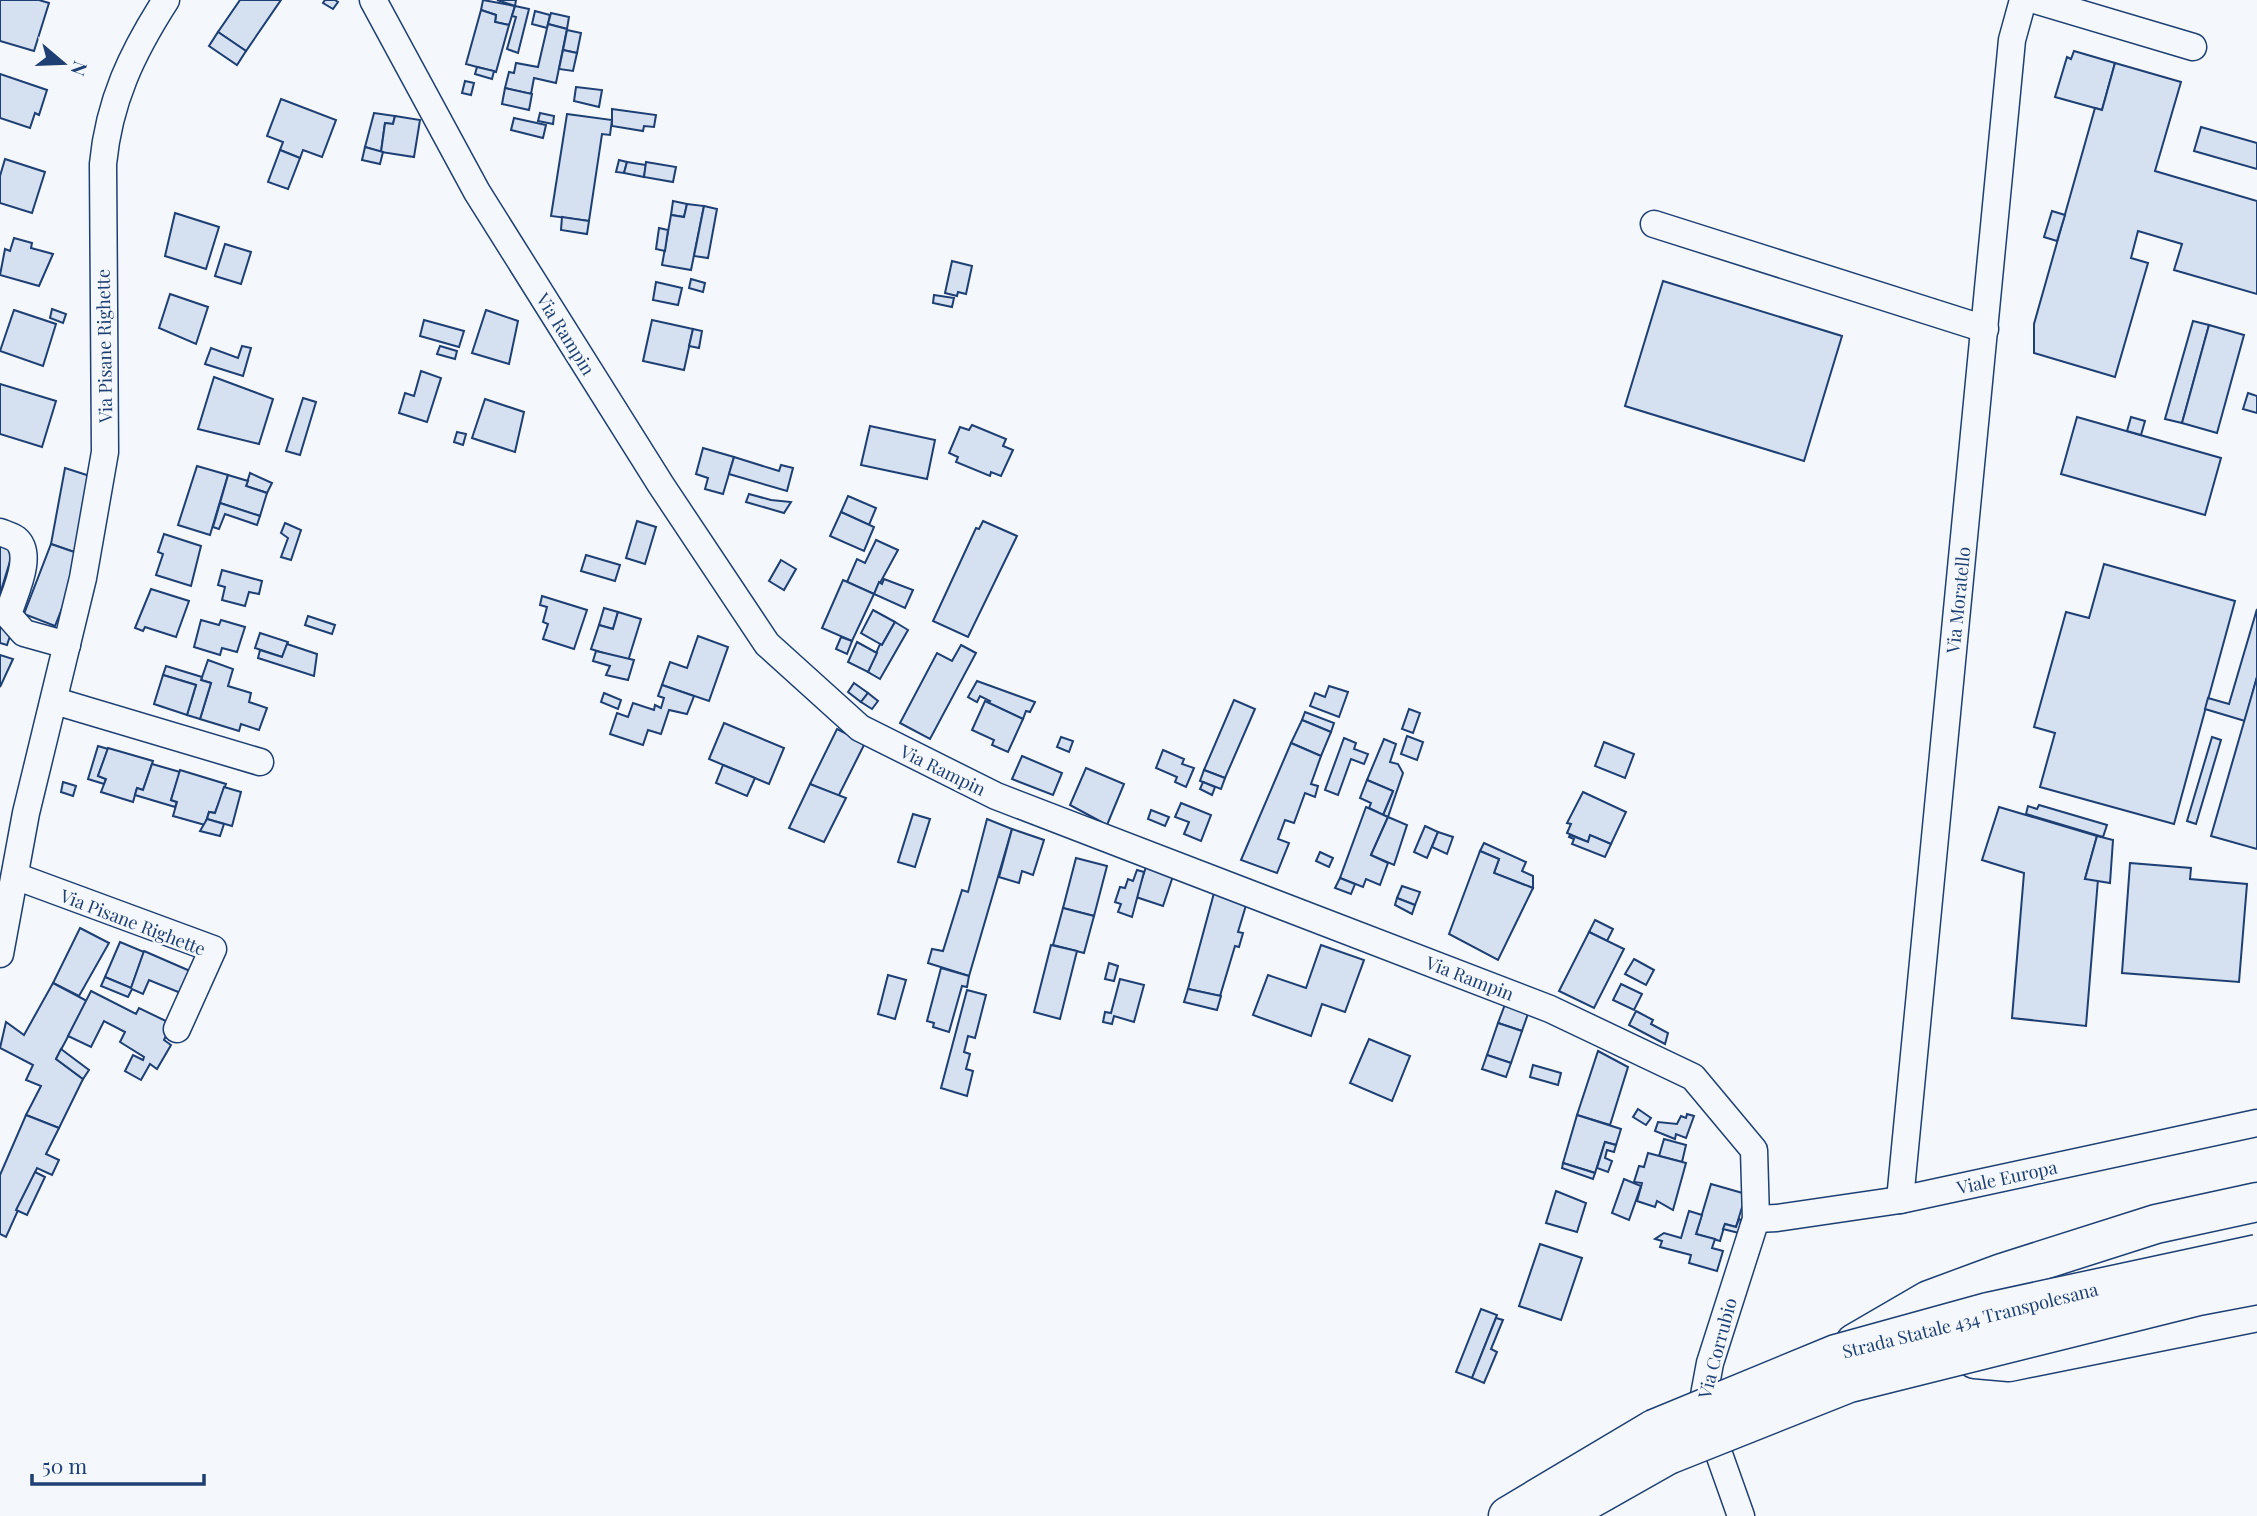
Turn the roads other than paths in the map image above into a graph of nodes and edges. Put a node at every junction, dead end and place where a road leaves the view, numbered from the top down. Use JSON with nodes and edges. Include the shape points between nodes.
{"nodes":[{"id":1,"x":166,"y":0,"type":"edge"},
{"id":2,"x":373,"y":0,"type":"edge"},
{"id":3,"x":2023,"y":0,"type":"edge"},
{"id":4,"x":2035,"y":0,"type":"edge"},
{"id":5,"x":2193,"y":47,"type":"dead end"},
{"id":6,"x":1654,"y":224,"type":"dead end"},
{"id":7,"x":1985,"y":329,"type":"junction"},
{"id":8,"x":0,"y":533,"type":"edge"},
{"id":9,"x":67,"y":645,"type":"junction"},
{"id":10,"x":55,"y":701,"type":"junction"},
{"id":11,"x":260,"y":762,"type":"dead end"},
{"id":12,"x":15,"y":876,"type":"junction"},
{"id":13,"x":0,"y":954,"type":"edge"},
{"id":14,"x":177,"y":1029,"type":"dead end"},
{"id":15,"x":2257,"y":1123,"type":"edge"},
{"id":16,"x":1900,"y":1200,"type":"junction"},
{"id":17,"x":2257,"y":1202,"type":"edge"},
{"id":18,"x":1756,"y":1219,"type":"junction"},
{"id":19,"x":2257,"y":1254,"type":"edge"},
{"id":20,"x":2257,"y":1285,"type":"edge"},
{"id":21,"x":2257,"y":1312,"type":"edge"},
{"id":22,"x":1836,"y":1354,"type":"junction"},
{"id":23,"x":1949,"y":1357,"type":"junction"},
{"id":24,"x":1661,"y":1442,"type":"junction"},
{"id":25,"x":1508,"y":1516,"type":"edge"},
{"id":26,"x":1560,"y":1516,"type":"edge"},
{"id":27,"x":1741,"y":1516,"type":"edge"}],
"edges":[{"from":1,"to":9,"type":"street","name":"Via Pisane Righette","via":[[136,46],[106,130],[106,452]]},
{"from":2,"to":18,"type":"street","name":"Via Rampin","via":[[477,192],[766,645],[860,728],[996,796],[1550,1009],[1693,1077],[1754,1150]]},
{"from":3,"to":7,"type":"street","name":"Via Moratello","via":[[2012,40]]},
{"from":4,"to":5,"type":"street"},
{"from":6,"to":7,"type":"street"},
{"from":7,"to":16,"type":"street","name":"Via Moratello"},
{"from":8,"to":9,"type":"street","via":[[17,540],[24,553],[8,615],[24,633]]},
{"from":9,"to":10,"type":"street","name":"Via Pisane Righette"},
{"from":10,"to":11,"type":"street"},
{"from":10,"to":12,"type":"street","name":"Via Pisane Righette"},
{"from":12,"to":13,"type":"street","name":"Via Pisane Righette"},
{"from":12,"to":14,"type":"street","name":"Via Pisane Righette","via":[[213,949]]},
{"from":15,"to":16,"type":"street","name":"Viale Europa"},
{"from":16,"to":18,"type":"street","name":"Viale Europa"},
{"from":17,"to":22,"type":"highway","bridge":true,"via":[[2156,1224],[2001,1273],[1929,1300]]},
{"from":18,"to":27,"type":"street","name":"Via Corrubio","via":[[1710,1363],[1702,1406]]},
{"from":19,"to":22,"type":"highway","name":"Strada Statale 434 Transpolesana","bridge":true,"via":[[1988,1312]]},
{"from":20,"to":23,"type":"highway","name":"Strada Statale 434 Transpolesana","bridge":true},
{"from":21,"to":23,"type":"highway","bridge":true,"via":[[2009,1362]]},
{"from":22,"to":24,"type":"highway","name":"Strada Statale 434 Transpolesana","bridge":true},
{"from":23,"to":24,"type":"highway","name":"Strada Statale 434 Transpolesana","bridge":true},
{"from":24,"to":25,"type":"highway","name":"Strada Statale 434 Transpolesana"},
{"from":24,"to":26,"type":"highway","name":"Strada Statale 434 Transpolesana"}]}
